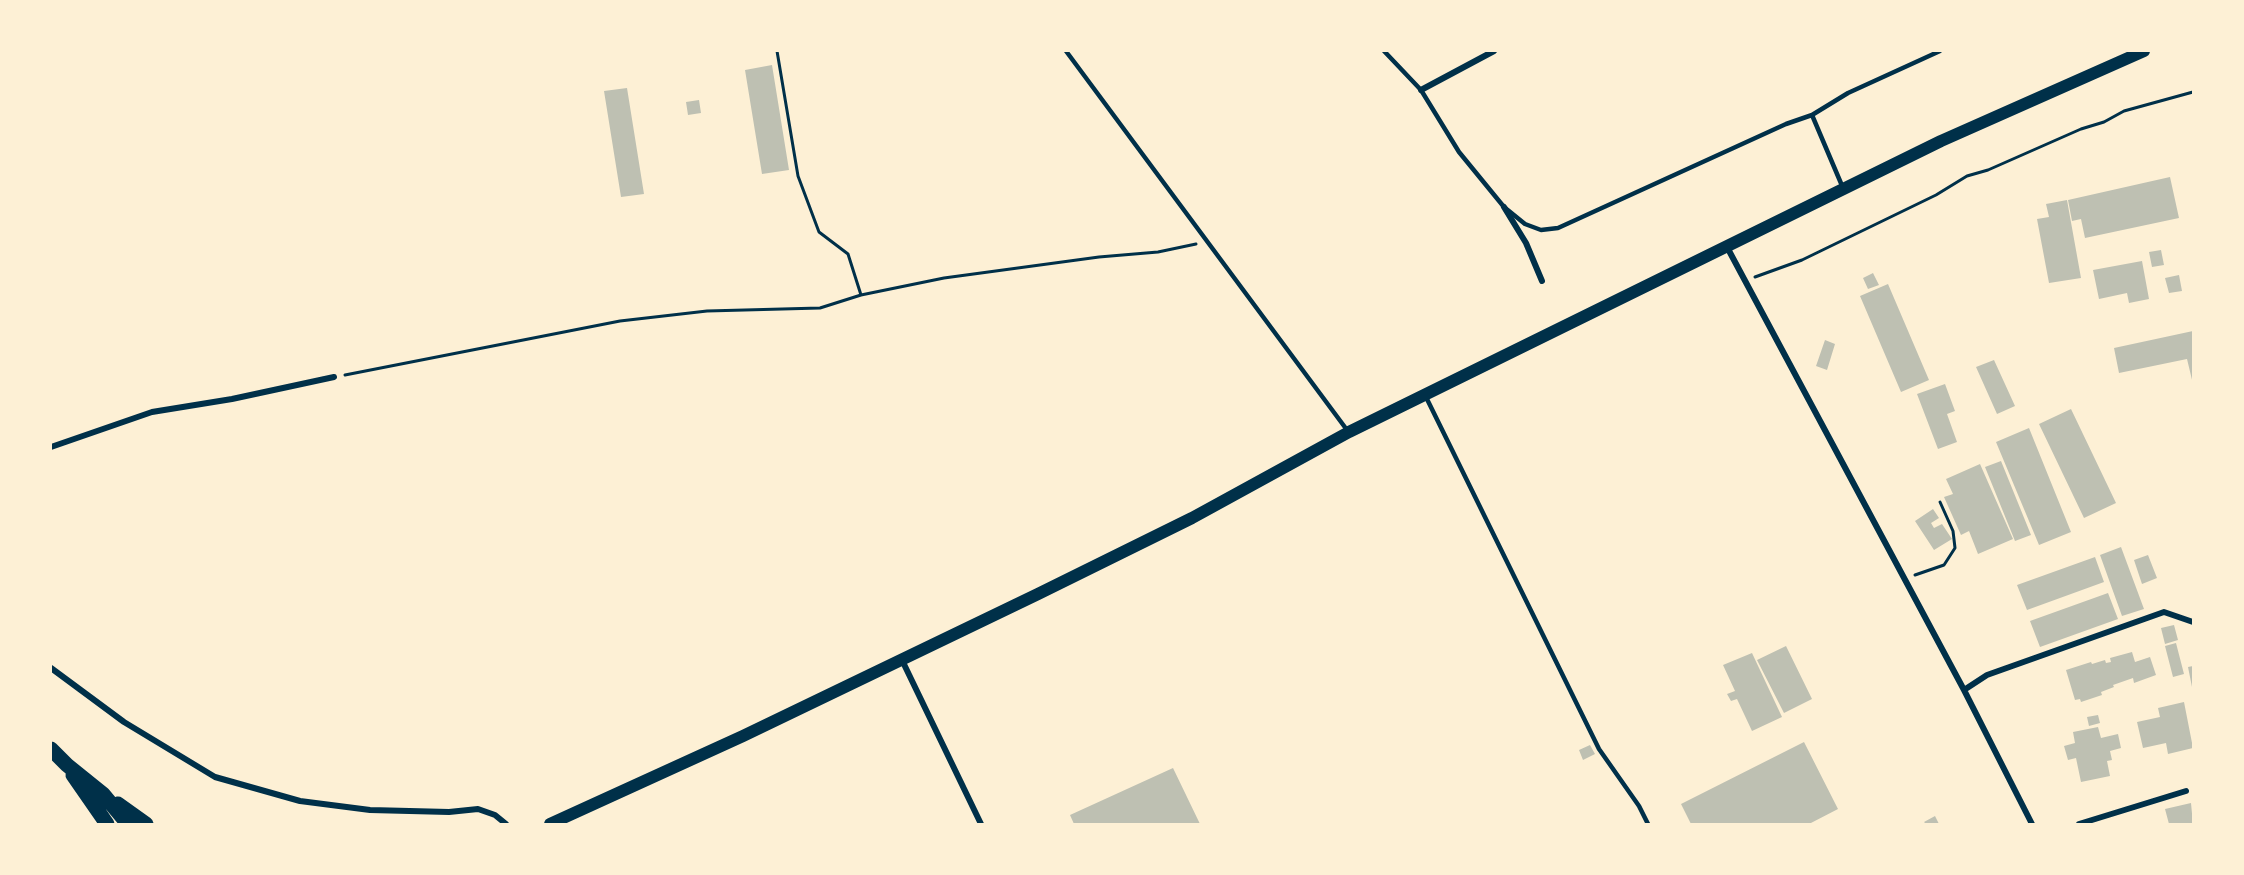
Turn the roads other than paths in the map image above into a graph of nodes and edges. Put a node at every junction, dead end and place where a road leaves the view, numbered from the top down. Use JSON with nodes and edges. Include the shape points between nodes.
{"nodes":[{"id":1,"x":1066,"y":51,"type":"edge"},
{"id":2,"x":1384,"y":51,"type":"edge"},
{"id":3,"x":1494,"y":51,"type":"edge"},
{"id":4,"x":1940,"y":51,"type":"edge"},
{"id":5,"x":2144,"y":51,"type":"edge"},
{"id":6,"x":1421,"y":90,"type":"junction"},
{"id":7,"x":1812,"y":115,"type":"junction"},
{"id":8,"x":1844,"y":191,"type":"junction"},
{"id":9,"x":1504,"y":207,"type":"junction"},
{"id":10,"x":1727,"y":246,"type":"junction"},
{"id":11,"x":1542,"y":281,"type":"dead end"},
{"id":12,"x":334,"y":377,"type":"road end"},
{"id":13,"x":1425,"y":395,"type":"junction"},
{"id":14,"x":1349,"y":432,"type":"junction"},
{"id":15,"x":51,"y":447,"type":"edge"},
{"id":16,"x":2193,"y":622,"type":"edge"},
{"id":17,"x":900,"y":658,"type":"junction"},
{"id":18,"x":51,"y":668,"type":"edge"},
{"id":19,"x":1964,"y":690,"type":"junction"},
{"id":20,"x":51,"y":749,"type":"edge"},
{"id":21,"x":67,"y":765,"type":"junction"},
{"id":22,"x":2186,"y":790,"type":"dead end"},
{"id":23,"x":103,"y":794,"type":"junction"},
{"id":24,"x":90,"y":804,"type":"junction"},
{"id":25,"x":99,"y":824,"type":"edge"},
{"id":26,"x":107,"y":824,"type":"edge"},
{"id":27,"x":128,"y":824,"type":"edge"},
{"id":28,"x":146,"y":824,"type":"edge"},
{"id":29,"x":506,"y":824,"type":"edge"},
{"id":30,"x":550,"y":824,"type":"edge"},
{"id":31,"x":981,"y":824,"type":"edge"},
{"id":32,"x":1648,"y":824,"type":"edge"},
{"id":33,"x":2032,"y":824,"type":"edge"},
{"id":34,"x":2079,"y":824,"type":"edge"}],
"edges":[{"from":1,"to":14,"type":"lane"},
{"from":2,"to":6,"type":"lane"},
{"from":3,"to":6,"type":"street"},
{"from":4,"to":7,"type":"lane","via":[[1848,93]]},
{"from":5,"to":8,"type":"main road","via":[[1941,141]]},
{"from":6,"to":9,"type":"lane","via":[[1460,152]]},
{"from":7,"to":8,"type":"lane"},
{"from":7,"to":9,"type":"lane","via":[[1558,228],[1541,230],[1525,224]]},
{"from":8,"to":10,"type":"main road"},
{"from":9,"to":11,"type":"street","via":[[1526,243]]},
{"from":10,"to":13,"type":"main road"},
{"from":10,"to":19,"type":"street"},
{"from":12,"to":15,"type":"street","via":[[152,412]]},
{"from":13,"to":14,"type":"main road"},
{"from":13,"to":32,"type":"lane","via":[[1599,749],[1640,806]]},
{"from":14,"to":17,"type":"main road","via":[[1192,518]]},
{"from":16,"to":19,"type":"street","via":[[2164,612],[1987,675]]},
{"from":17,"to":30,"type":"main road","via":[[743,736]]},
{"from":17,"to":31,"type":"street"},
{"from":18,"to":29,"type":"street","via":[[124,722],[215,777],[300,801],[370,810],[449,813],[478,809]]},
{"from":19,"to":33,"type":"street"},
{"from":20,"to":21,"type":"main road"},
{"from":21,"to":23,"type":"main road"},
{"from":21,"to":24,"type":"main road"},
{"from":22,"to":34,"type":"street"},
{"from":23,"to":27,"type":"main road"},
{"from":23,"to":28,"type":"main road"},
{"from":24,"to":25,"type":"main road"},
{"from":24,"to":26,"type":"main road"}]}
